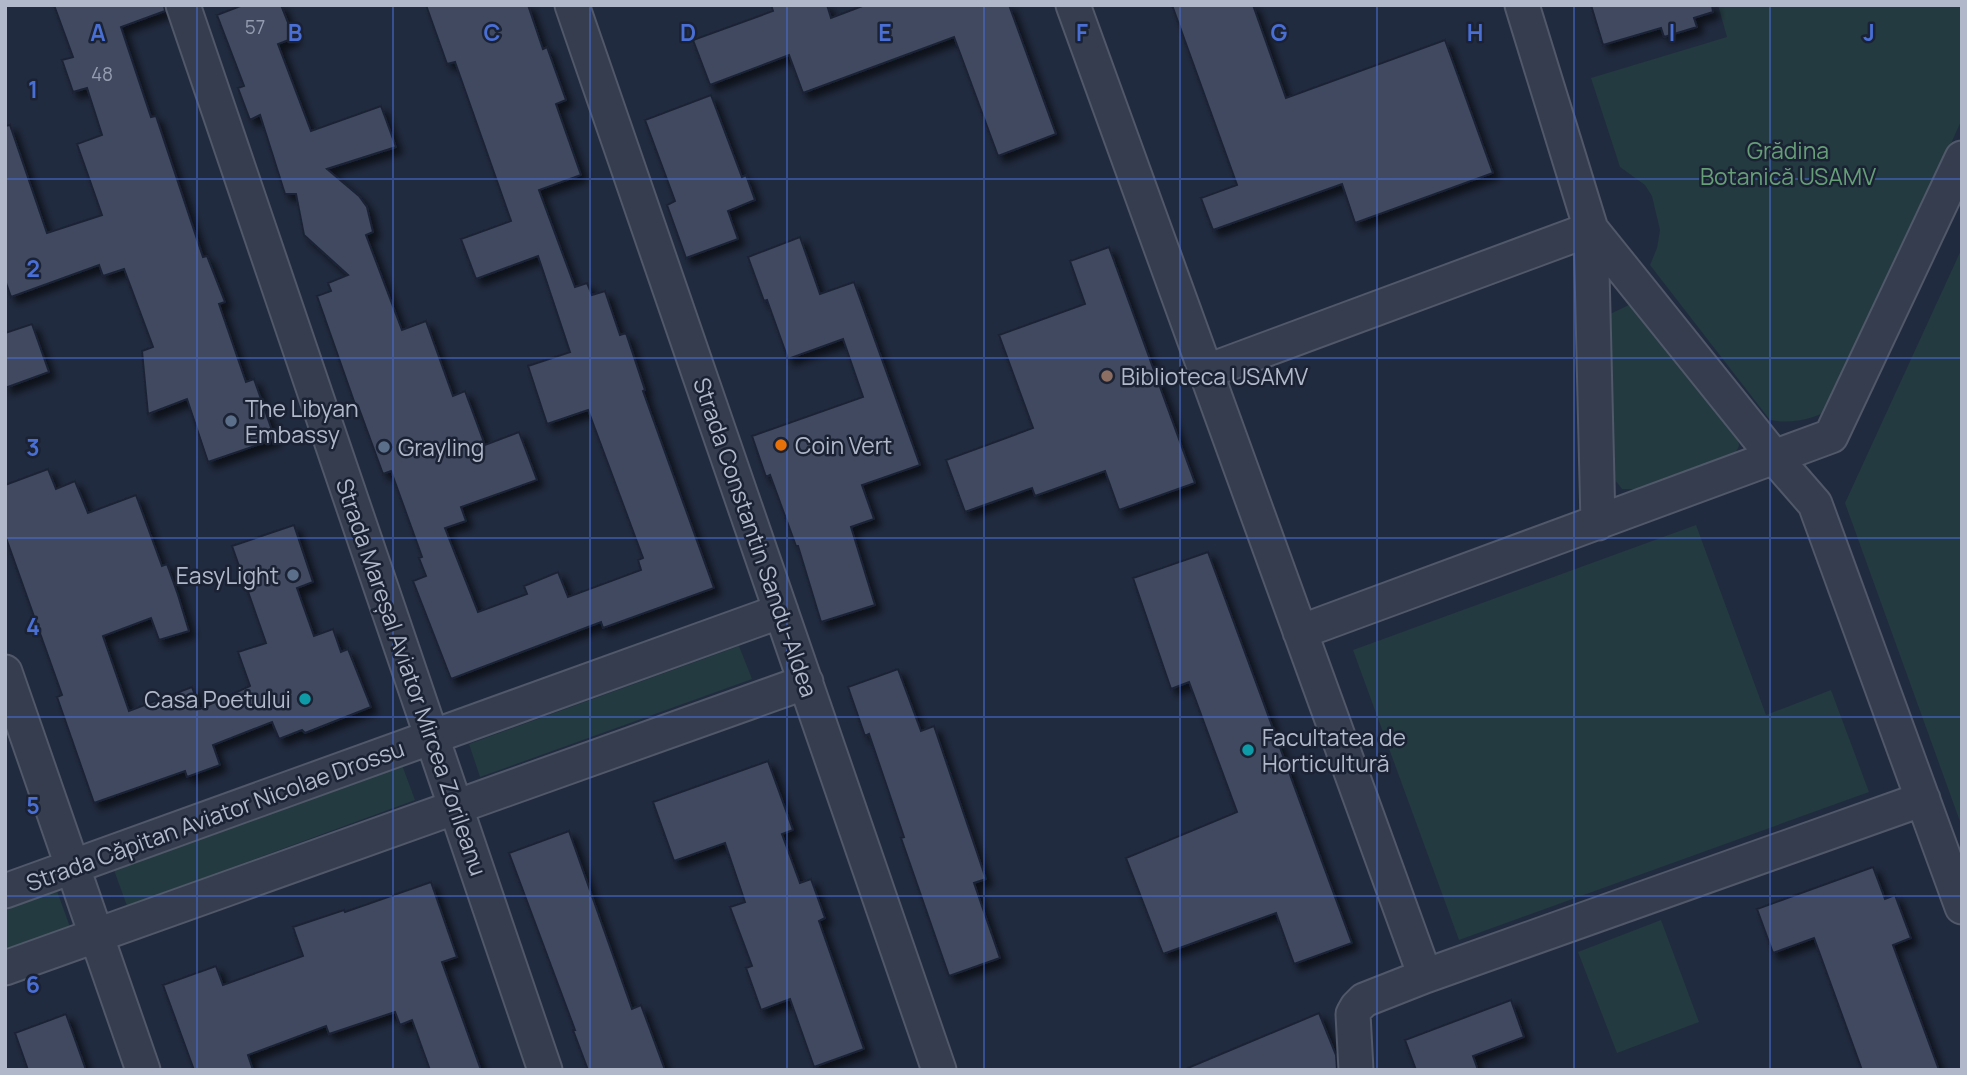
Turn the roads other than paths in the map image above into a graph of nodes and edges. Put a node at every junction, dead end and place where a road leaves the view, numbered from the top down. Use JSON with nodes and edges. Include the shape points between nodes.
{"nodes":[{"id":1,"x":183,"y":5,"type":"edge"},
{"id":2,"x":572,"y":5,"type":"edge"},
{"id":3,"x":1073,"y":5,"type":"edge"},
{"id":4,"x":1522,"y":5,"type":"edge"},
{"id":5,"x":1962,"y":158,"type":"edge"},
{"id":6,"x":1591,"y":229,"type":"junction"},
{"id":7,"x":1205,"y":372,"type":"junction"},
{"id":8,"x":1775,"y":458,"type":"junction"},
{"id":9,"x":1598,"y":523,"type":"junction"},
{"id":10,"x":781,"y":611,"type":"junction"},
{"id":11,"x":1300,"y":632,"type":"junction"},
{"id":12,"x":5,"y":672,"type":"edge"},
{"id":13,"x":806,"y":682,"type":"junction"},
{"id":14,"x":432,"y":737,"type":"junction"},
{"id":15,"x":1923,"y":799,"type":"junction"},
{"id":16,"x":457,"y":807,"type":"junction"},
{"id":17,"x":72,"y":867,"type":"junction"},
{"id":18,"x":5,"y":891,"type":"edge"},
{"id":19,"x":1962,"y":907,"type":"edge"},
{"id":20,"x":96,"y":936,"type":"junction"},
{"id":21,"x":5,"y":968,"type":"edge"},
{"id":22,"x":1425,"y":976,"type":"junction"},
{"id":23,"x":143,"y":1070,"type":"edge"},
{"id":24,"x":545,"y":1070,"type":"edge"},
{"id":25,"x":939,"y":1070,"type":"edge"},
{"id":26,"x":1356,"y":1070,"type":"edge"}],
"edges":[{"from":1,"to":14,"type":"street","name":"Strada Mareșal Aviator Mircea Zorileanu"},
{"from":2,"to":10,"type":"street","name":"Strada Constantin Sandu-Aldea"},
{"from":3,"to":7,"type":"street"},
{"from":4,"to":6,"type":"street"},
{"from":5,"to":8,"type":"street","via":[[1831,436]]},
{"from":6,"to":7,"type":"street"},
{"from":6,"to":8,"type":"street"},
{"from":6,"to":9,"type":"street"},
{"from":7,"to":11,"type":"street"},
{"from":8,"to":9,"type":"street"},
{"from":8,"to":15,"type":"street","via":[[1815,504]]},
{"from":9,"to":11,"type":"street"},
{"from":10,"to":13,"type":"street","name":"Strada Constantin Sandu-Aldea"},
{"from":10,"to":14,"type":"street","name":"Strada Căpitan Aviator Nicolae Drossu"},
{"from":11,"to":22,"type":"street"},
{"from":12,"to":17,"type":"street"},
{"from":13,"to":16,"type":"street"},
{"from":13,"to":25,"type":"street","name":"Strada Constantin Sandu-Aldea"},
{"from":14,"to":16,"type":"street","name":"Strada Mareșal Aviator Mircea Zorileanu"},
{"from":14,"to":17,"type":"street","name":"Strada Căpitan Aviator Nicolae Drossu"},
{"from":15,"to":19,"type":"street"},
{"from":15,"to":22,"type":"street"},
{"from":16,"to":20,"type":"street"},
{"from":16,"to":24,"type":"street","name":"Strada Mareșal Aviator Mircea Zorileanu"},
{"from":17,"to":18,"type":"street","name":"Strada Căpitan Aviator Nicolae Drossu"},
{"from":17,"to":20,"type":"street"},
{"from":20,"to":21,"type":"street"},
{"from":20,"to":23,"type":"street"},
{"from":22,"to":26,"type":"street","via":[[1357,1007],[1353,1014]]}]}
